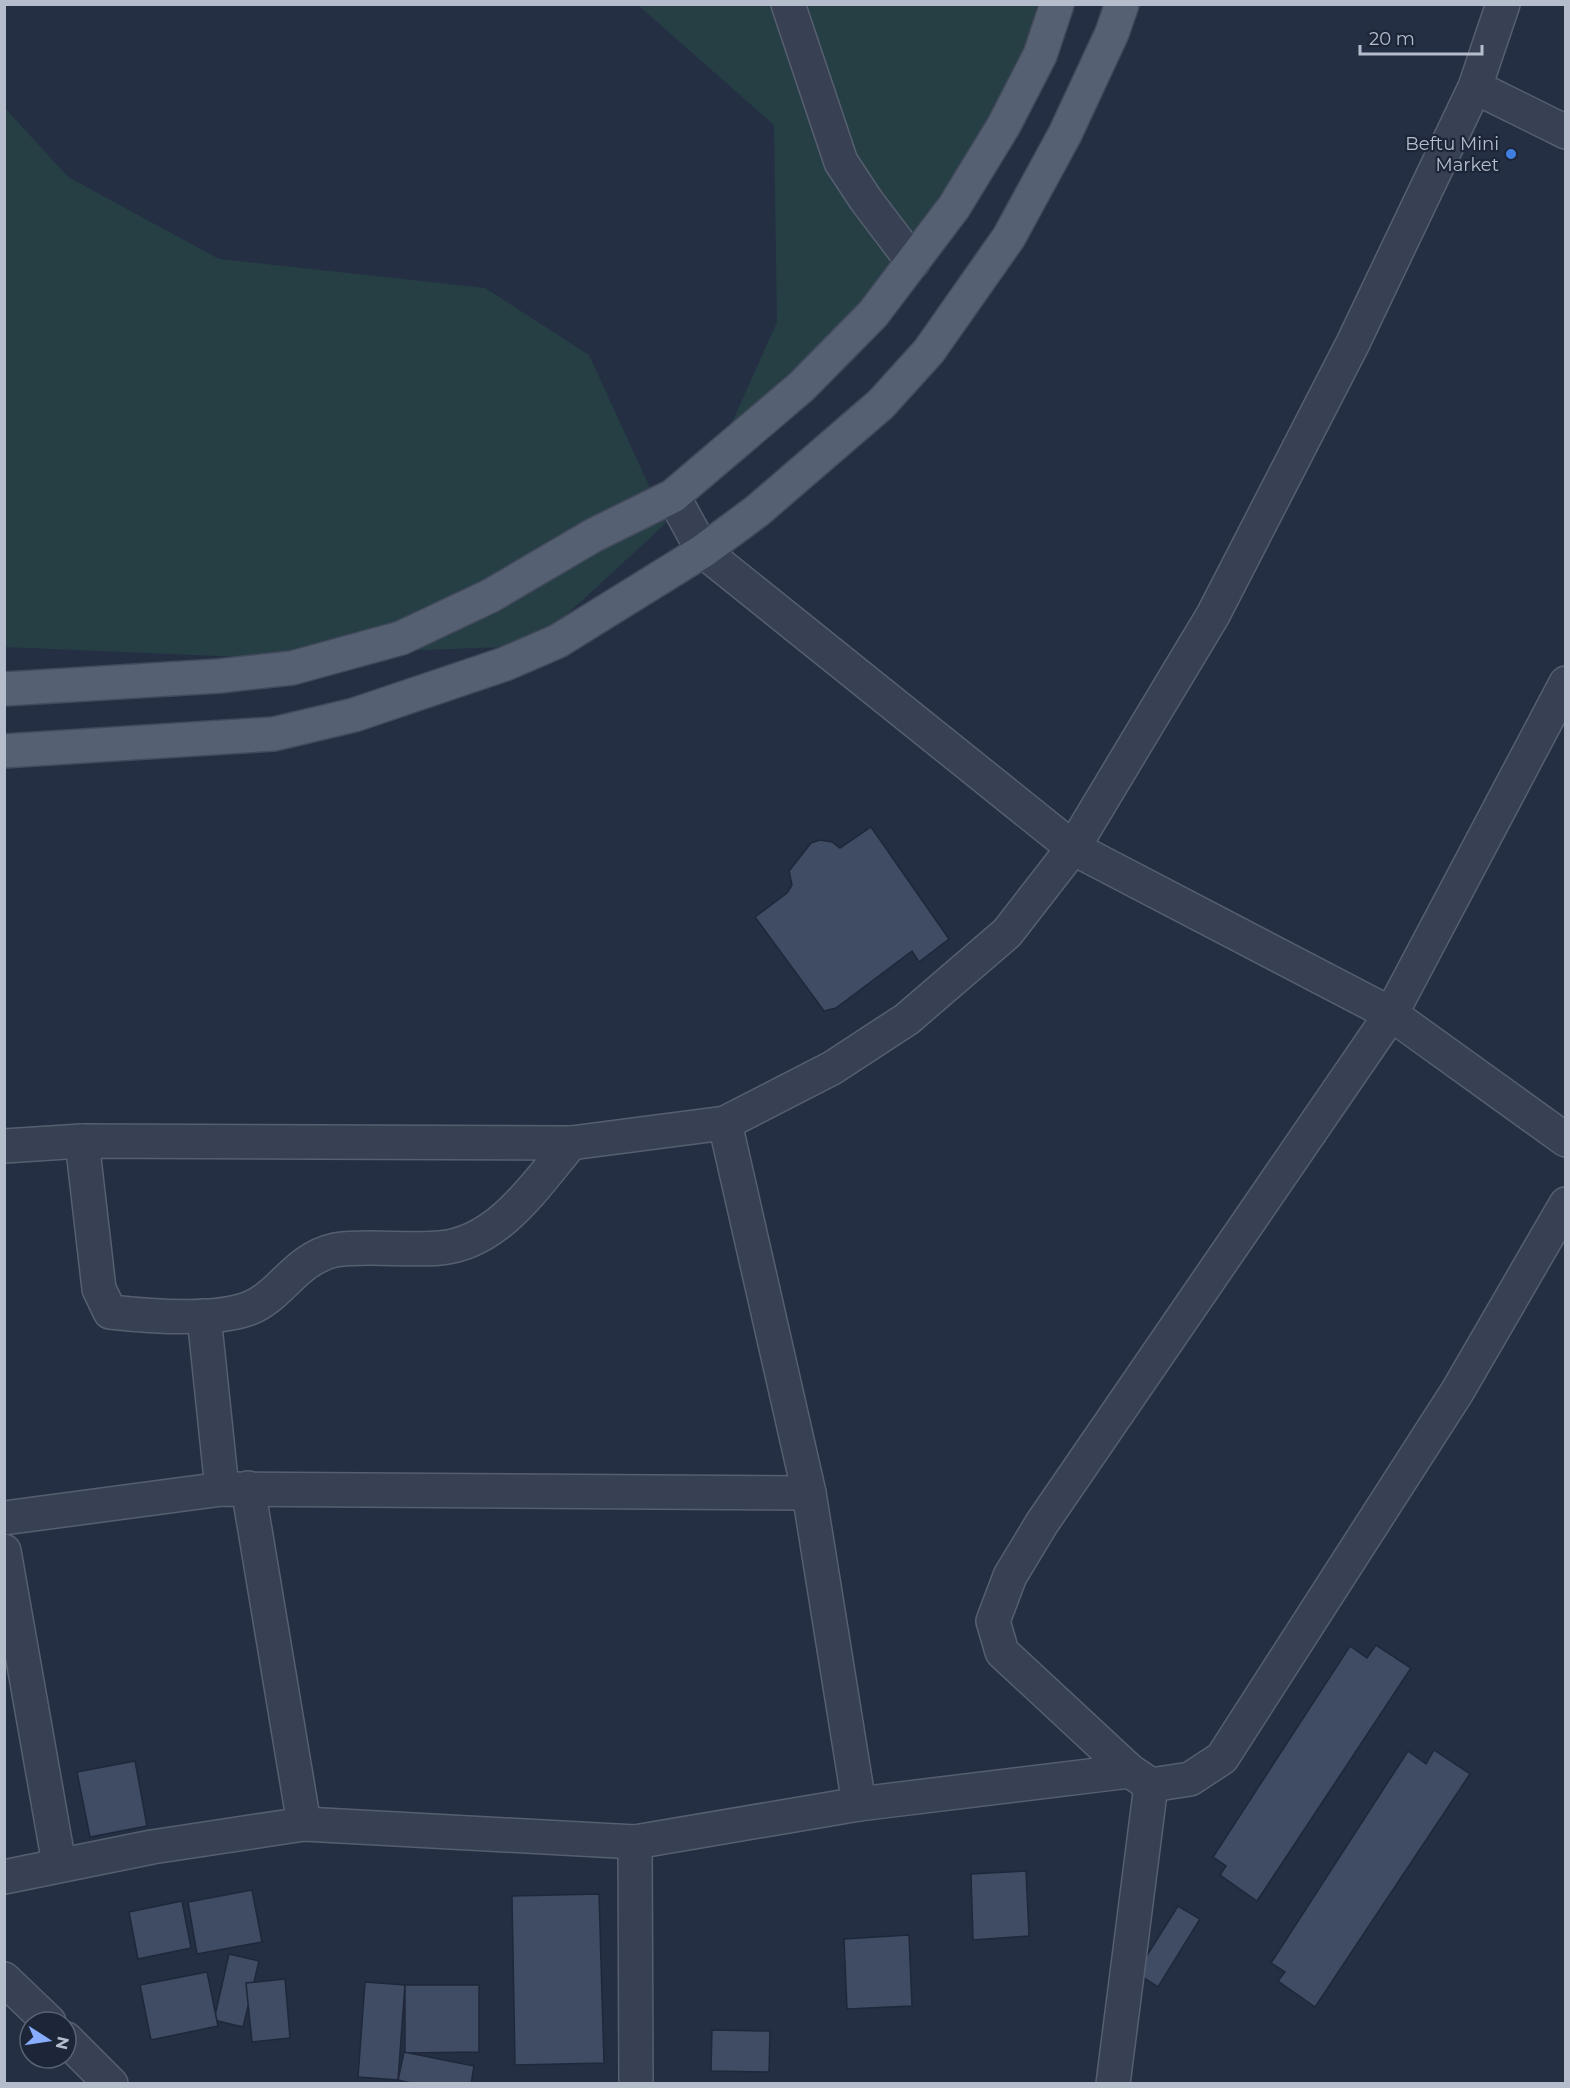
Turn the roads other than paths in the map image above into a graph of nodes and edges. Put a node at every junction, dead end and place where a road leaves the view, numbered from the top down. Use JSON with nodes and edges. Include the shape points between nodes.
{"nodes":[{"id":1,"x":788,"y":4,"type":"edge"},
{"id":2,"x":1057,"y":4,"type":"edge"},
{"id":3,"x":1122,"y":4,"type":"edge"},
{"id":4,"x":1503,"y":4,"type":"edge"},
{"id":5,"x":1475,"y":87,"type":"junction"},
{"id":6,"x":1566,"y":132,"type":"edge"},
{"id":7,"x":913,"y":262,"type":"junction"},
{"id":8,"x":673,"y":496,"type":"junction"},
{"id":9,"x":703,"y":551,"type":"junction"},
{"id":10,"x":1566,"y":683,"type":"edge"},
{"id":11,"x":4,"y":689,"type":"edge"},
{"id":12,"x":4,"y":751,"type":"edge"},
{"id":13,"x":1073,"y":848,"type":"junction"},
{"id":14,"x":1391,"y":1014,"type":"junction"},
{"id":15,"x":724,"y":1123,"type":"junction"},
{"id":16,"x":1566,"y":1140,"type":"edge"},
{"id":17,"x":82,"y":1141,"type":"junction"},
{"id":18,"x":571,"y":1143,"type":"junction"},
{"id":19,"x":4,"y":1146,"type":"edge"},
{"id":20,"x":1566,"y":1204,"type":"edge"},
{"id":21,"x":204,"y":1316,"type":"junction"},
{"id":22,"x":235,"y":1489,"type":"junction"},
{"id":23,"x":809,"y":1493,"type":"junction"},
{"id":24,"x":4,"y":1518,"type":"edge"},
{"id":25,"x":4,"y":1551,"type":"edge"},
{"id":26,"x":1140,"y":1778,"type":"junction"},
{"id":27,"x":859,"y":1804,"type":"junction"},
{"id":28,"x":304,"y":1824,"type":"junction"},
{"id":29,"x":635,"y":1842,"type":"junction"},
{"id":30,"x":58,"y":1864,"type":"junction"},
{"id":31,"x":4,"y":1876,"type":"edge"},
{"id":32,"x":4,"y":1979,"type":"edge"},
{"id":33,"x":36,"y":2010,"type":"edge"},
{"id":34,"x":78,"y":2051,"type":"edge"},
{"id":35,"x":111,"y":2084,"type":"edge"},
{"id":36,"x":636,"y":2084,"type":"edge"},
{"id":37,"x":1113,"y":2084,"type":"edge"}],
"edges":[{"from":1,"to":7,"type":"street","via":[[841,162]]},
{"from":2,"to":7,"type":"main road","via":[[1040,55],[1004,124],[954,207]]},
{"from":3,"to":9,"type":"main road","via":[[1065,134],[1009,237],[929,351],[881,404],[757,511]]},
{"from":4,"to":5,"type":"street"},
{"from":5,"to":6,"type":"street"},
{"from":5,"to":13,"type":"street","via":[[1353,343],[1213,615]]},
{"from":7,"to":8,"type":"main road","via":[[873,314],[801,387]]},
{"from":8,"to":9,"type":"street"},
{"from":8,"to":11,"type":"main road","via":[[594,535],[490,596],[401,638],[292,668]]},
{"from":9,"to":12,"type":"main road","via":[[558,641],[506,664],[354,715],[274,734]]},
{"from":9,"to":13,"type":"street"},
{"from":10,"to":14,"type":"street"},
{"from":13,"to":14,"type":"street"},
{"from":13,"to":15,"type":"street","via":[[1007,933],[907,1019],[831,1068]]},
{"from":14,"to":16,"type":"street"},
{"from":14,"to":26,"type":"street","via":[[1042,1523],[1010,1576],[993,1621],[1002,1652]]},
{"from":15,"to":18,"type":"street"},
{"from":15,"to":23,"type":"street"},
{"from":17,"to":18,"type":"street"},
{"from":17,"to":19,"type":"street"},
{"from":17,"to":21,"type":"street","via":[[99,1290],[110,1312]]},
{"from":18,"to":21,"type":"street","via":[[506,1219],[480,1235],[443,1248],[335,1251],[301,1264],[250,1308]]},
{"from":20,"to":26,"type":"street","via":[[1457,1392],[1222,1758],[1190,1779]]},
{"from":21,"to":22,"type":"street"},
{"from":22,"to":23,"type":"street"},
{"from":22,"to":24,"type":"street"},
{"from":22,"to":28,"type":"street"},
{"from":23,"to":27,"type":"street"},
{"from":25,"to":30,"type":"street"},
{"from":26,"to":27,"type":"street"},
{"from":26,"to":37,"type":"street"},
{"from":27,"to":29,"type":"street"},
{"from":28,"to":29,"type":"street"},
{"from":28,"to":30,"type":"street"},
{"from":29,"to":36,"type":"street"},
{"from":30,"to":31,"type":"street"},
{"from":32,"to":33,"type":"street"},
{"from":34,"to":35,"type":"street"}]}
